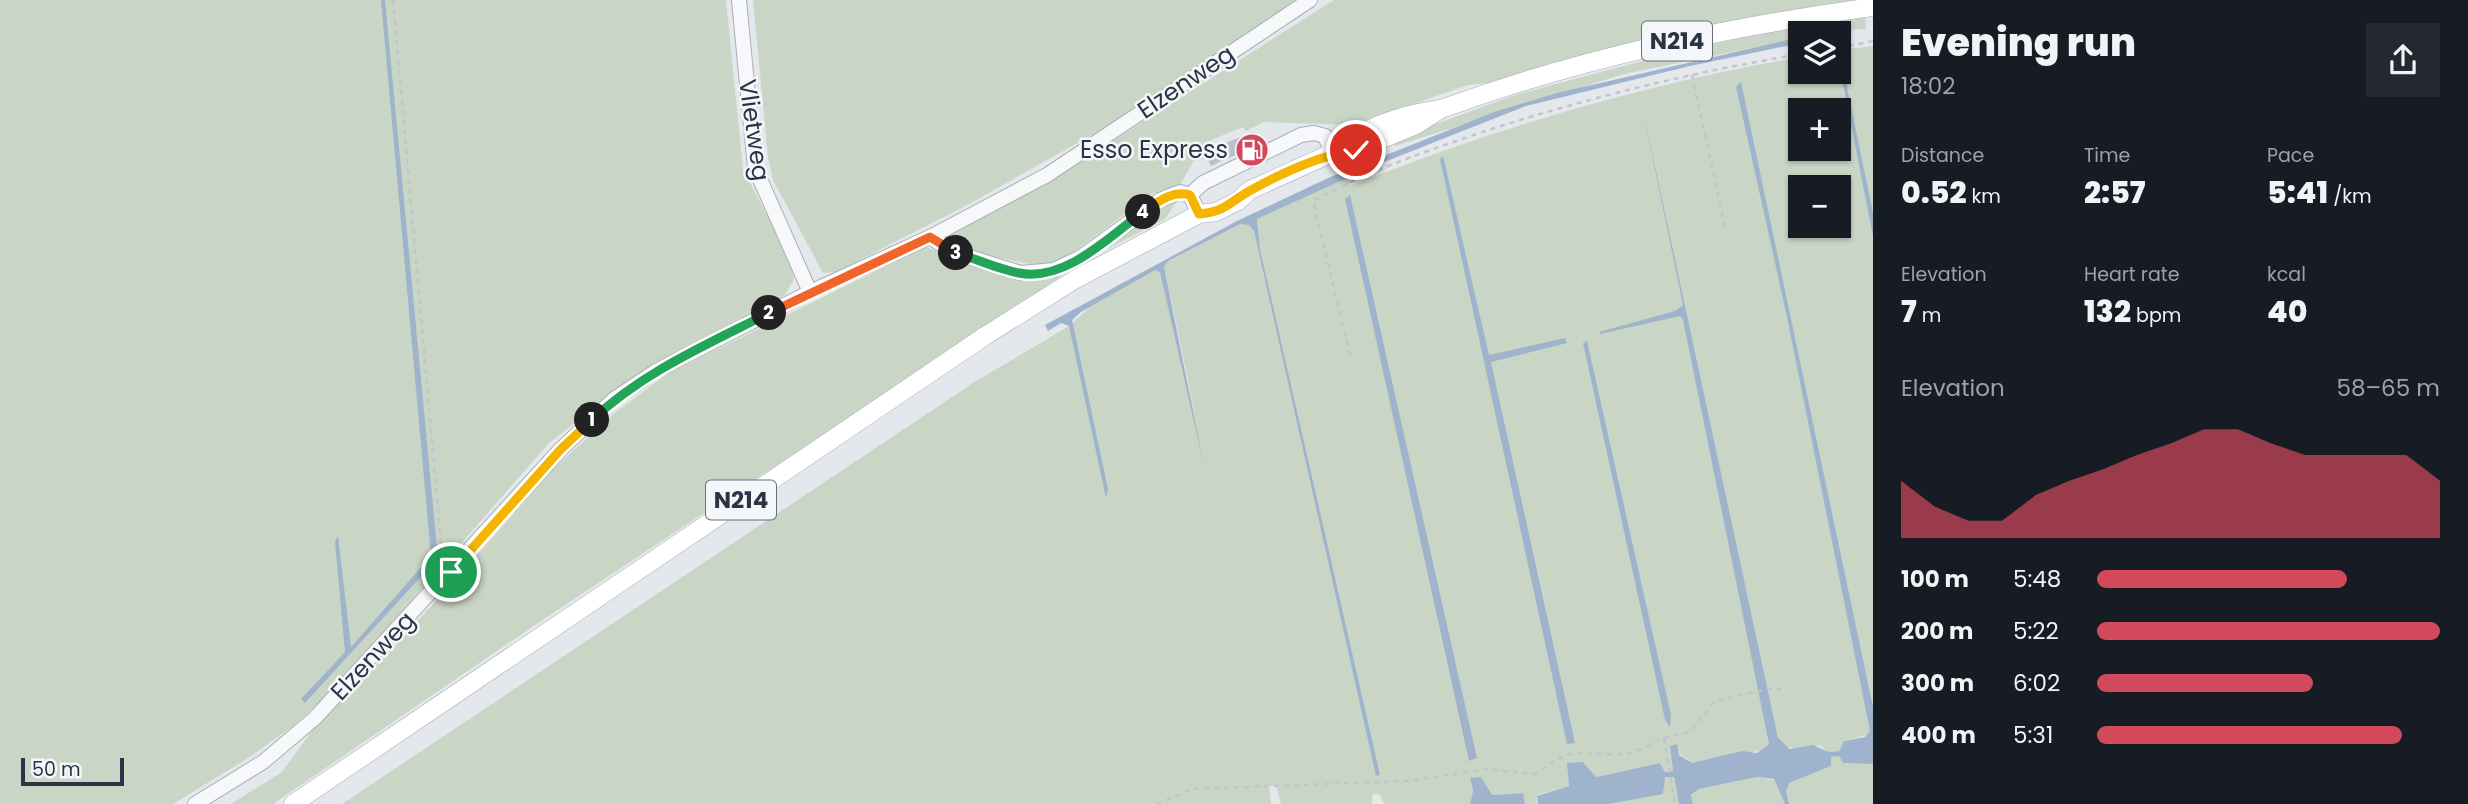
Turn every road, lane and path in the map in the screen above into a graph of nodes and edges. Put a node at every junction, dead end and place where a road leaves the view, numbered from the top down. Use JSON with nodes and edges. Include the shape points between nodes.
{"nodes":[{"id":1,"x":393,"y":0,"type":"edge"},
{"id":2,"x":738,"y":0,"type":"edge"},
{"id":3,"x":1310,"y":0,"type":"edge"},
{"id":4,"x":1873,"y":7,"type":"edge"},
{"id":5,"x":1873,"y":41,"type":"edge"},
{"id":6,"x":1851,"y":46,"type":"edge"},
{"id":7,"x":1788,"y":57,"type":"edge"},
{"id":8,"x":1692,"y":75,"type":"junction"},
{"id":9,"x":1332,"y":153,"type":"junction"},
{"id":10,"x":1190,"y":195,"type":"junction"},
{"id":11,"x":1199,"y":214,"type":"junction"},
{"id":12,"x":1726,"y":232,"type":"dead end"},
{"id":13,"x":930,"y":237,"type":"junction"},
{"id":14,"x":810,"y":292,"type":"junction"},
{"id":15,"x":1350,"y":355,"type":"dead end"},
{"id":16,"x":458,"y":563,"type":"junction"},
{"id":17,"x":1781,"y":690,"type":"dead end"},
{"id":18,"x":1664,"y":738,"type":"junction"},
{"id":19,"x":195,"y":804,"type":"edge"},
{"id":20,"x":293,"y":804,"type":"edge"},
{"id":21,"x":1157,"y":804,"type":"edge"},
{"id":22,"x":1675,"y":804,"type":"edge"}],
"edges":[{"from":1,"to":16,"type":"path","via":[[441,544]]},
{"from":2,"to":14,"type":"street","name":"Vlietweg","via":[[755,168]]},
{"from":3,"to":13,"type":"street","name":"Elzenweg","via":[[1048,175]]},
{"from":4,"to":9,"type":"main road","number":"N214","via":[[1784,19],[1619,54],[1441,109],[1417,112],[1352,136]]},
{"from":5,"to":6,"type":"path"},
{"from":7,"to":8,"type":"path"},
{"from":8,"to":12,"type":"path"},
{"from":8,"to":15,"type":"path","via":[[1583,101],[1443,145],[1313,201]]},
{"from":9,"to":10,"type":"street","via":[[1325,136],[1301,135],[1233,166]]},
{"from":9,"to":11,"type":"main road","number":"N214","via":[[1250,190],[1232,191],[1209,202]]},
{"from":10,"to":11,"type":"street"},
{"from":10,"to":13,"type":"street","via":[[1180,192],[1160,200],[1081,257],[1054,270],[1021,274],[953,252]]},
{"from":11,"to":20,"type":"main road","number":"N214","via":[[1074,280],[985,336]]},
{"from":13,"to":14,"type":"street","name":"Elzenweg"},
{"from":14,"to":16,"type":"street","name":"Elzenweg","via":[[656,371],[614,399],[561,449]]},
{"from":16,"to":19,"type":"street","name":"Elzenweg","via":[[316,718],[263,762]]},
{"from":17,"to":18,"type":"path","via":[[1714,701],[1690,732]]},
{"from":18,"to":21,"type":"path","via":[[1625,754],[1585,751],[1560,755],[1535,774],[1486,769],[1408,781],[1192,789]]},
{"from":18,"to":22,"type":"path"}]}
